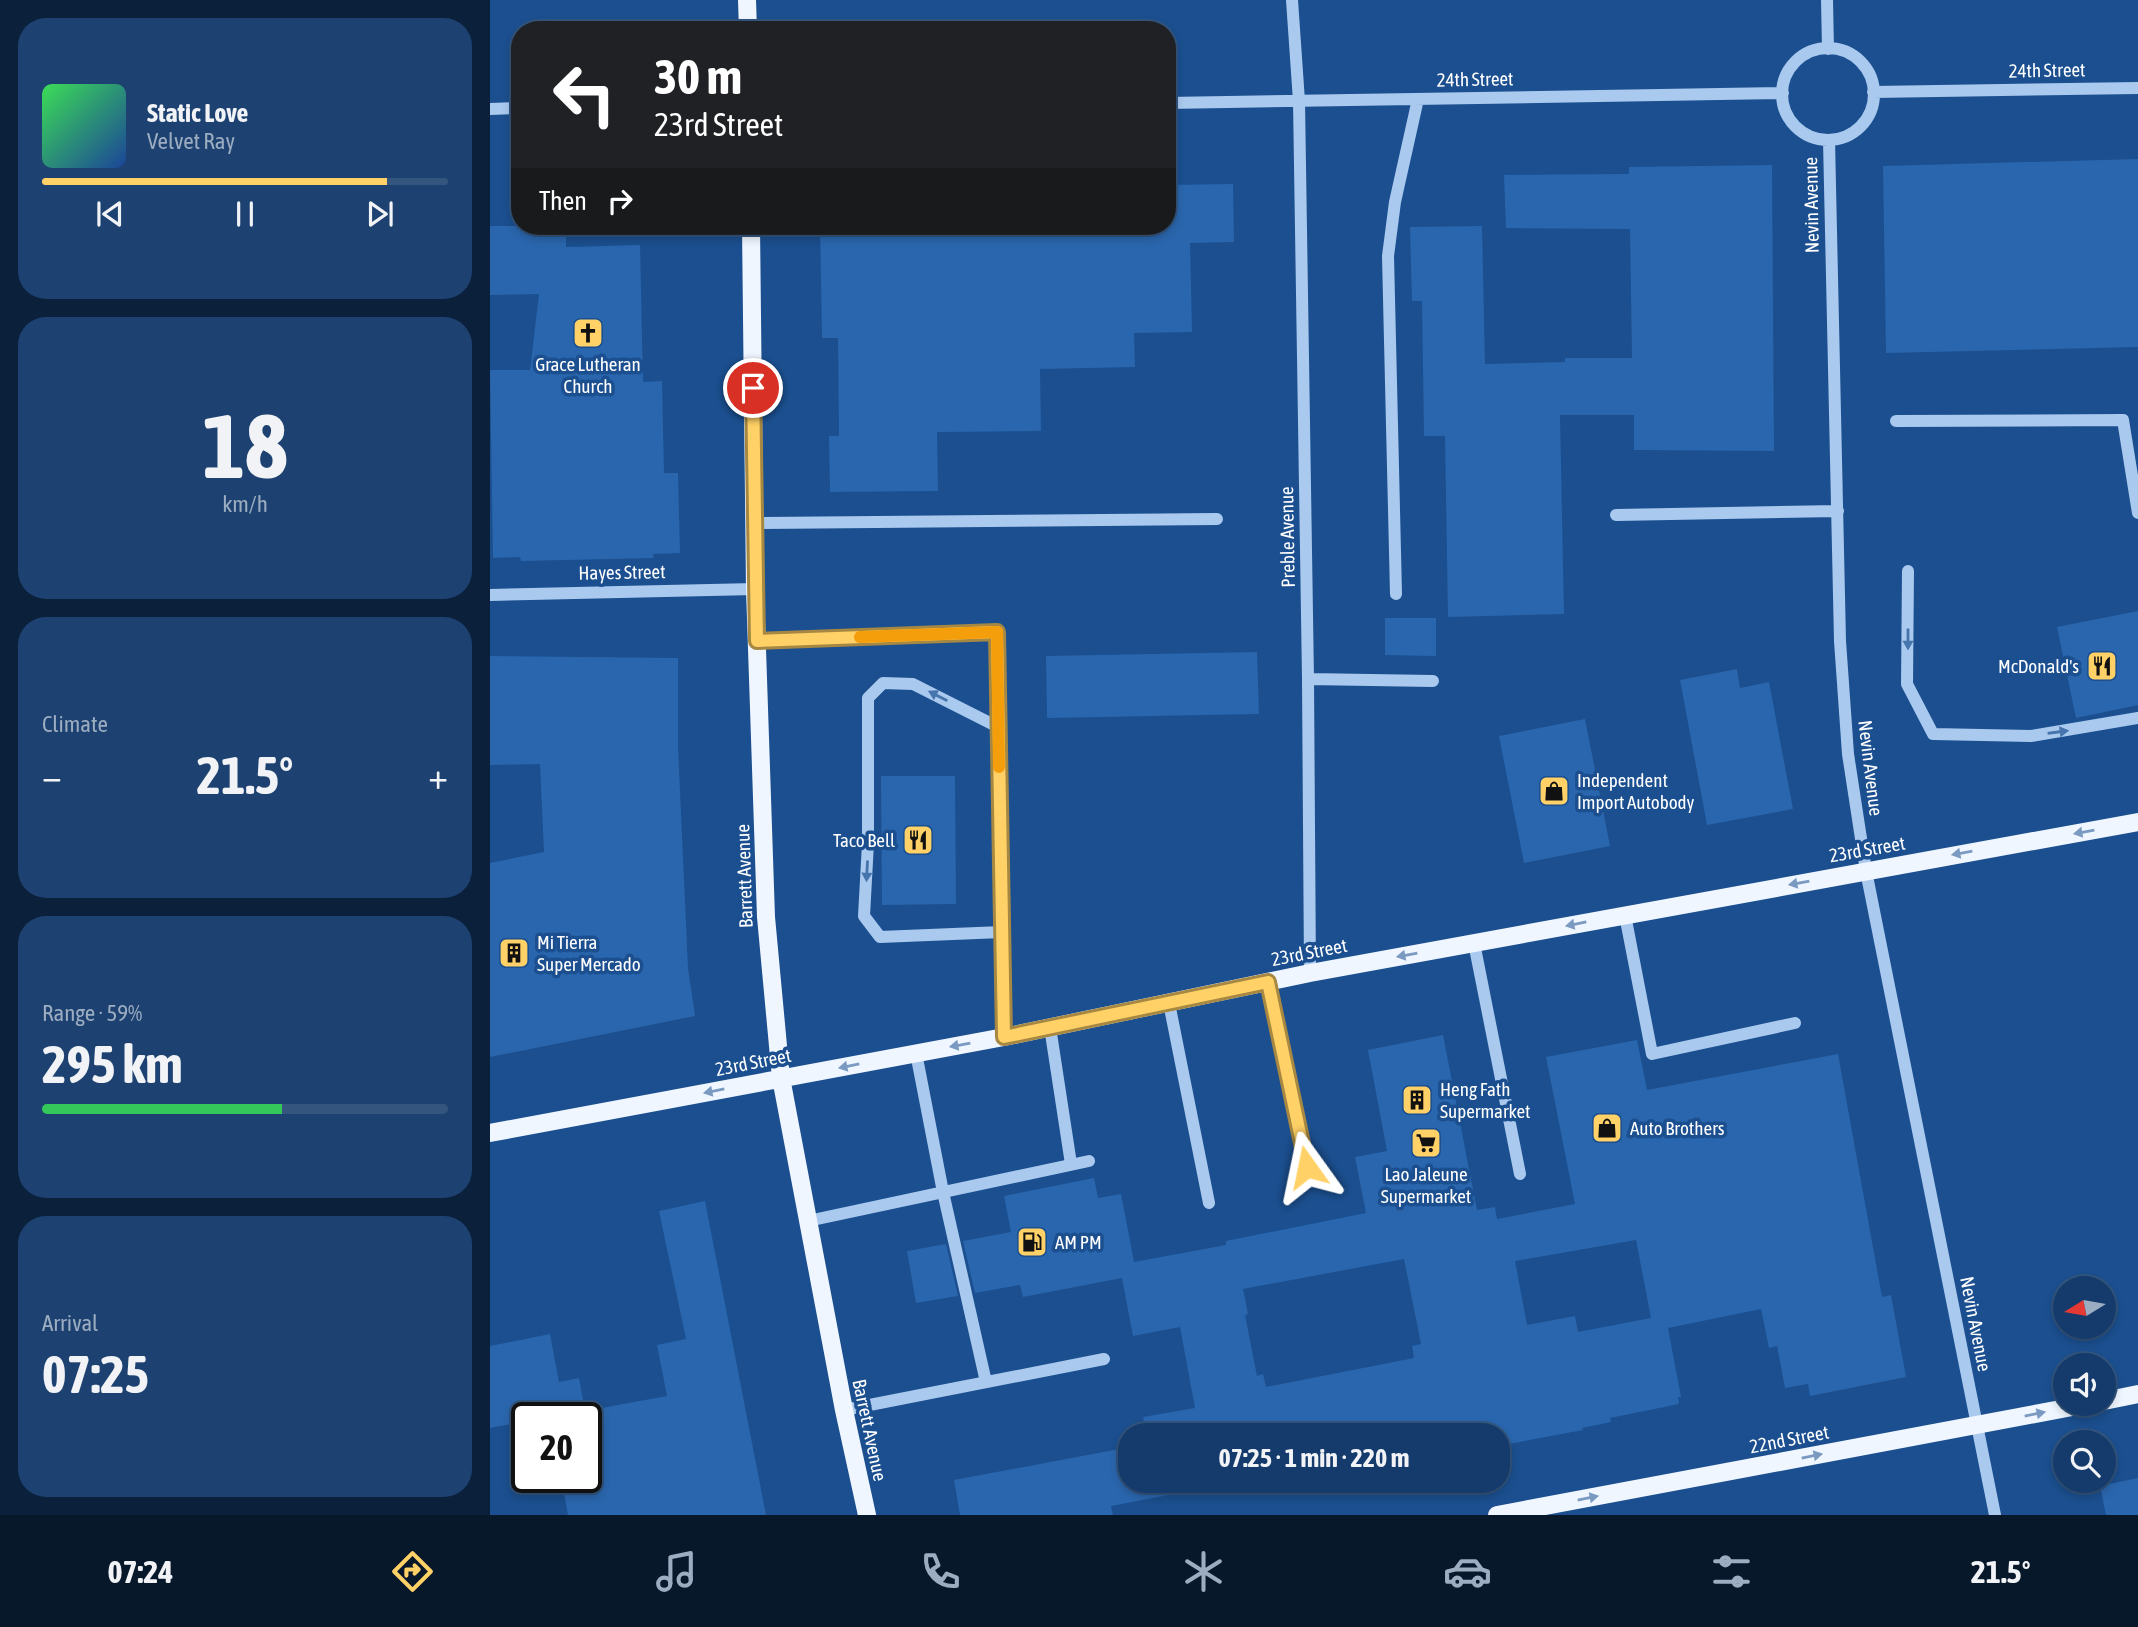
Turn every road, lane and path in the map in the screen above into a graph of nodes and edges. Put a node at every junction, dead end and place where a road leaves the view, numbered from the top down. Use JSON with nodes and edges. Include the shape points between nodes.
{"nodes":[{"id":1,"x":747,"y":0,"type":"edge"},
{"id":2,"x":1292,"y":0,"type":"edge"},
{"id":3,"x":1827,"y":0,"type":"edge"},
{"id":4,"x":748,"y":21,"type":"edge"},
{"id":5,"x":1828,"y":49,"type":"junction"},
{"id":6,"x":2138,"y":88,"type":"edge"},
{"id":7,"x":1873,"y":92,"type":"junction"},
{"id":8,"x":1783,"y":93,"type":"junction"},
{"id":9,"x":1418,"y":99,"type":"junction"},
{"id":10,"x":1299,"y":102,"type":"junction"},
{"id":11,"x":1176,"y":103,"type":"edge"},
{"id":12,"x":511,"y":108,"type":"edge"},
{"id":13,"x":490,"y":109,"type":"edge"},
{"id":14,"x":1829,"y":140,"type":"junction"},
{"id":15,"x":751,"y":235,"type":"edge"},
{"id":16,"x":1896,"y":421,"type":"dead end"},
{"id":17,"x":1838,"y":511,"type":"junction"},
{"id":18,"x":2138,"y":513,"type":"edge"},
{"id":19,"x":1616,"y":515,"type":"dead end"},
{"id":20,"x":1217,"y":519,"type":"dead end"},
{"id":21,"x":754,"y":523,"type":"junction"},
{"id":22,"x":1908,"y":570,"type":"dead end"},
{"id":23,"x":755,"y":589,"type":"junction"},
{"id":24,"x":1396,"y":594,"type":"dead end"},
{"id":25,"x":490,"y":595,"type":"edge"},
{"id":26,"x":757,"y":641,"type":"junction"},
{"id":27,"x":1308,"y":679,"type":"junction"},
{"id":28,"x":1433,"y":681,"type":"dead end"},
{"id":29,"x":2138,"y":718,"type":"edge"},
{"id":30,"x":998,"y":727,"type":"junction"},
{"id":31,"x":2138,"y":822,"type":"edge"},
{"id":32,"x":1866,"y":871,"type":"junction"},
{"id":33,"x":1625,"y":915,"type":"junction"},
{"id":34,"x":1003,"y":932,"type":"junction"},
{"id":35,"x":1474,"y":943,"type":"junction"},
{"id":36,"x":1310,"y":973,"type":"junction"},
{"id":37,"x":1268,"y":982,"type":"junction"},
{"id":38,"x":1169,"y":1003,"type":"junction"},
{"id":39,"x":1795,"y":1023,"type":"dead end"},
{"id":40,"x":1050,"y":1027,"type":"junction"},
{"id":41,"x":1004,"y":1037,"type":"junction"},
{"id":42,"x":916,"y":1053,"type":"junction"},
{"id":43,"x":781,"y":1078,"type":"junction"},
{"id":44,"x":490,"y":1133,"type":"edge"},
{"id":45,"x":1089,"y":1161,"type":"dead end"},
{"id":46,"x":1071,"y":1164,"type":"junction"},
{"id":47,"x":1307,"y":1167,"type":"dead end"},
{"id":48,"x":1520,"y":1174,"type":"dead end"},
{"id":49,"x":943,"y":1192,"type":"junction"},
{"id":50,"x":1209,"y":1203,"type":"dead end"},
{"id":51,"x":808,"y":1221,"type":"junction"},
{"id":52,"x":1104,"y":1359,"type":"dead end"},
{"id":53,"x":986,"y":1382,"type":"junction"},
{"id":54,"x":2138,"y":1394,"type":"edge"},
{"id":55,"x":2116,"y":1399,"type":"edge"},
{"id":56,"x":844,"y":1410,"type":"junction"},
{"id":57,"x":2053,"y":1411,"type":"edge"},
{"id":58,"x":1976,"y":1425,"type":"junction"},
{"id":59,"x":867,"y":1515,"type":"edge"},
{"id":60,"x":1497,"y":1515,"type":"edge"},
{"id":61,"x":1994,"y":1515,"type":"edge"}],
"edges":[{"from":1,"to":4,"type":"main road"},
{"from":2,"to":10,"type":"street","name":"Preble Avenue"},
{"from":3,"to":5,"type":"street"},
{"from":5,"to":7,"type":"street","via":[[1849,53],[1861,62],[1870,75]]},
{"from":5,"to":8,"type":"street","via":[[1797,60],[1788,71]]},
{"from":6,"to":7,"type":"street","name":"24th Street"},
{"from":7,"to":14,"type":"street","via":[[1867,118],[1857,129]]},
{"from":8,"to":9,"type":"street","name":"24th Street"},
{"from":8,"to":14,"type":"street","via":[[1792,123],[1815,138]]},
{"from":9,"to":10,"type":"street","name":"24th Street"},
{"from":9,"to":24,"type":"street","via":[[1388,256]]},
{"from":10,"to":11,"type":"street","name":"24th Street"},
{"from":10,"to":27,"type":"street","name":"Preble Avenue"},
{"from":12,"to":13,"type":"street"},
{"from":14,"to":17,"type":"street","name":"Nevin Avenue"},
{"from":15,"to":21,"type":"main road","name":"Barrett Avenue"},
{"from":16,"to":18,"type":"street","via":[[2123,419]]},
{"from":17,"to":19,"type":"street"},
{"from":17,"to":32,"type":"street","name":"Nevin Avenue","via":[[1848,754]]},
{"from":20,"to":21,"type":"street"},
{"from":21,"to":23,"type":"main road","name":"Barrett Avenue"},
{"from":22,"to":29,"type":"street","one_way":true,"via":[[1907,684],[1933,734],[2031,736]]},
{"from":23,"to":25,"type":"street","name":"Hayes Street"},
{"from":23,"to":26,"type":"main road","name":"Barrett Avenue"},
{"from":26,"to":30,"type":"street","via":[[997,632]]},
{"from":26,"to":43,"type":"main road","name":"Barrett Avenue","via":[[766,917]]},
{"from":27,"to":28,"type":"street"},
{"from":27,"to":36,"type":"street","name":"Preble Avenue"},
{"from":30,"to":34,"type":"street"},
{"from":30,"to":34,"type":"street","one_way":true,"via":[[913,684],[883,683],[868,698],[864,916],[880,937]]},
{"from":31,"to":32,"type":"main road","name":"23rd Street","one_way":true},
{"from":32,"to":33,"type":"main road","name":"23rd Street","one_way":true},
{"from":32,"to":58,"type":"street","name":"Nevin Avenue"},
{"from":33,"to":35,"type":"main road","name":"23rd Street","one_way":true},
{"from":33,"to":39,"type":"street","via":[[1652,1054]]},
{"from":34,"to":41,"type":"street"},
{"from":35,"to":36,"type":"main road","name":"23rd Street","one_way":true},
{"from":35,"to":48,"type":"street"},
{"from":36,"to":37,"type":"main road","name":"23rd Street"},
{"from":37,"to":38,"type":"main road","name":"23rd Street"},
{"from":37,"to":47,"type":"street"},
{"from":38,"to":40,"type":"main road","name":"23rd Street"},
{"from":38,"to":50,"type":"street"},
{"from":40,"to":41,"type":"main road","name":"23rd Street"},
{"from":40,"to":46,"type":"street"},
{"from":41,"to":42,"type":"main road","name":"23rd Street","one_way":true},
{"from":42,"to":43,"type":"main road","name":"23rd Street","one_way":true},
{"from":42,"to":49,"type":"street"},
{"from":43,"to":44,"type":"main road","name":"23rd Street","one_way":true},
{"from":43,"to":51,"type":"main road","name":"Barrett Avenue"},
{"from":45,"to":46,"type":"street"},
{"from":46,"to":49,"type":"street"},
{"from":49,"to":51,"type":"street"},
{"from":49,"to":53,"type":"street"},
{"from":51,"to":56,"type":"main road","name":"Barrett Avenue"},
{"from":52,"to":53,"type":"street"},
{"from":53,"to":56,"type":"street"},
{"from":54,"to":55,"type":"main road"},
{"from":56,"to":59,"type":"main road","name":"Barrett Avenue"},
{"from":58,"to":57,"type":"main road","name":"22nd Street","one_way":true},
{"from":60,"to":58,"type":"main road","name":"22nd Street","one_way":true},
{"from":58,"to":61,"type":"street","name":"Nevin Avenue"}]}
